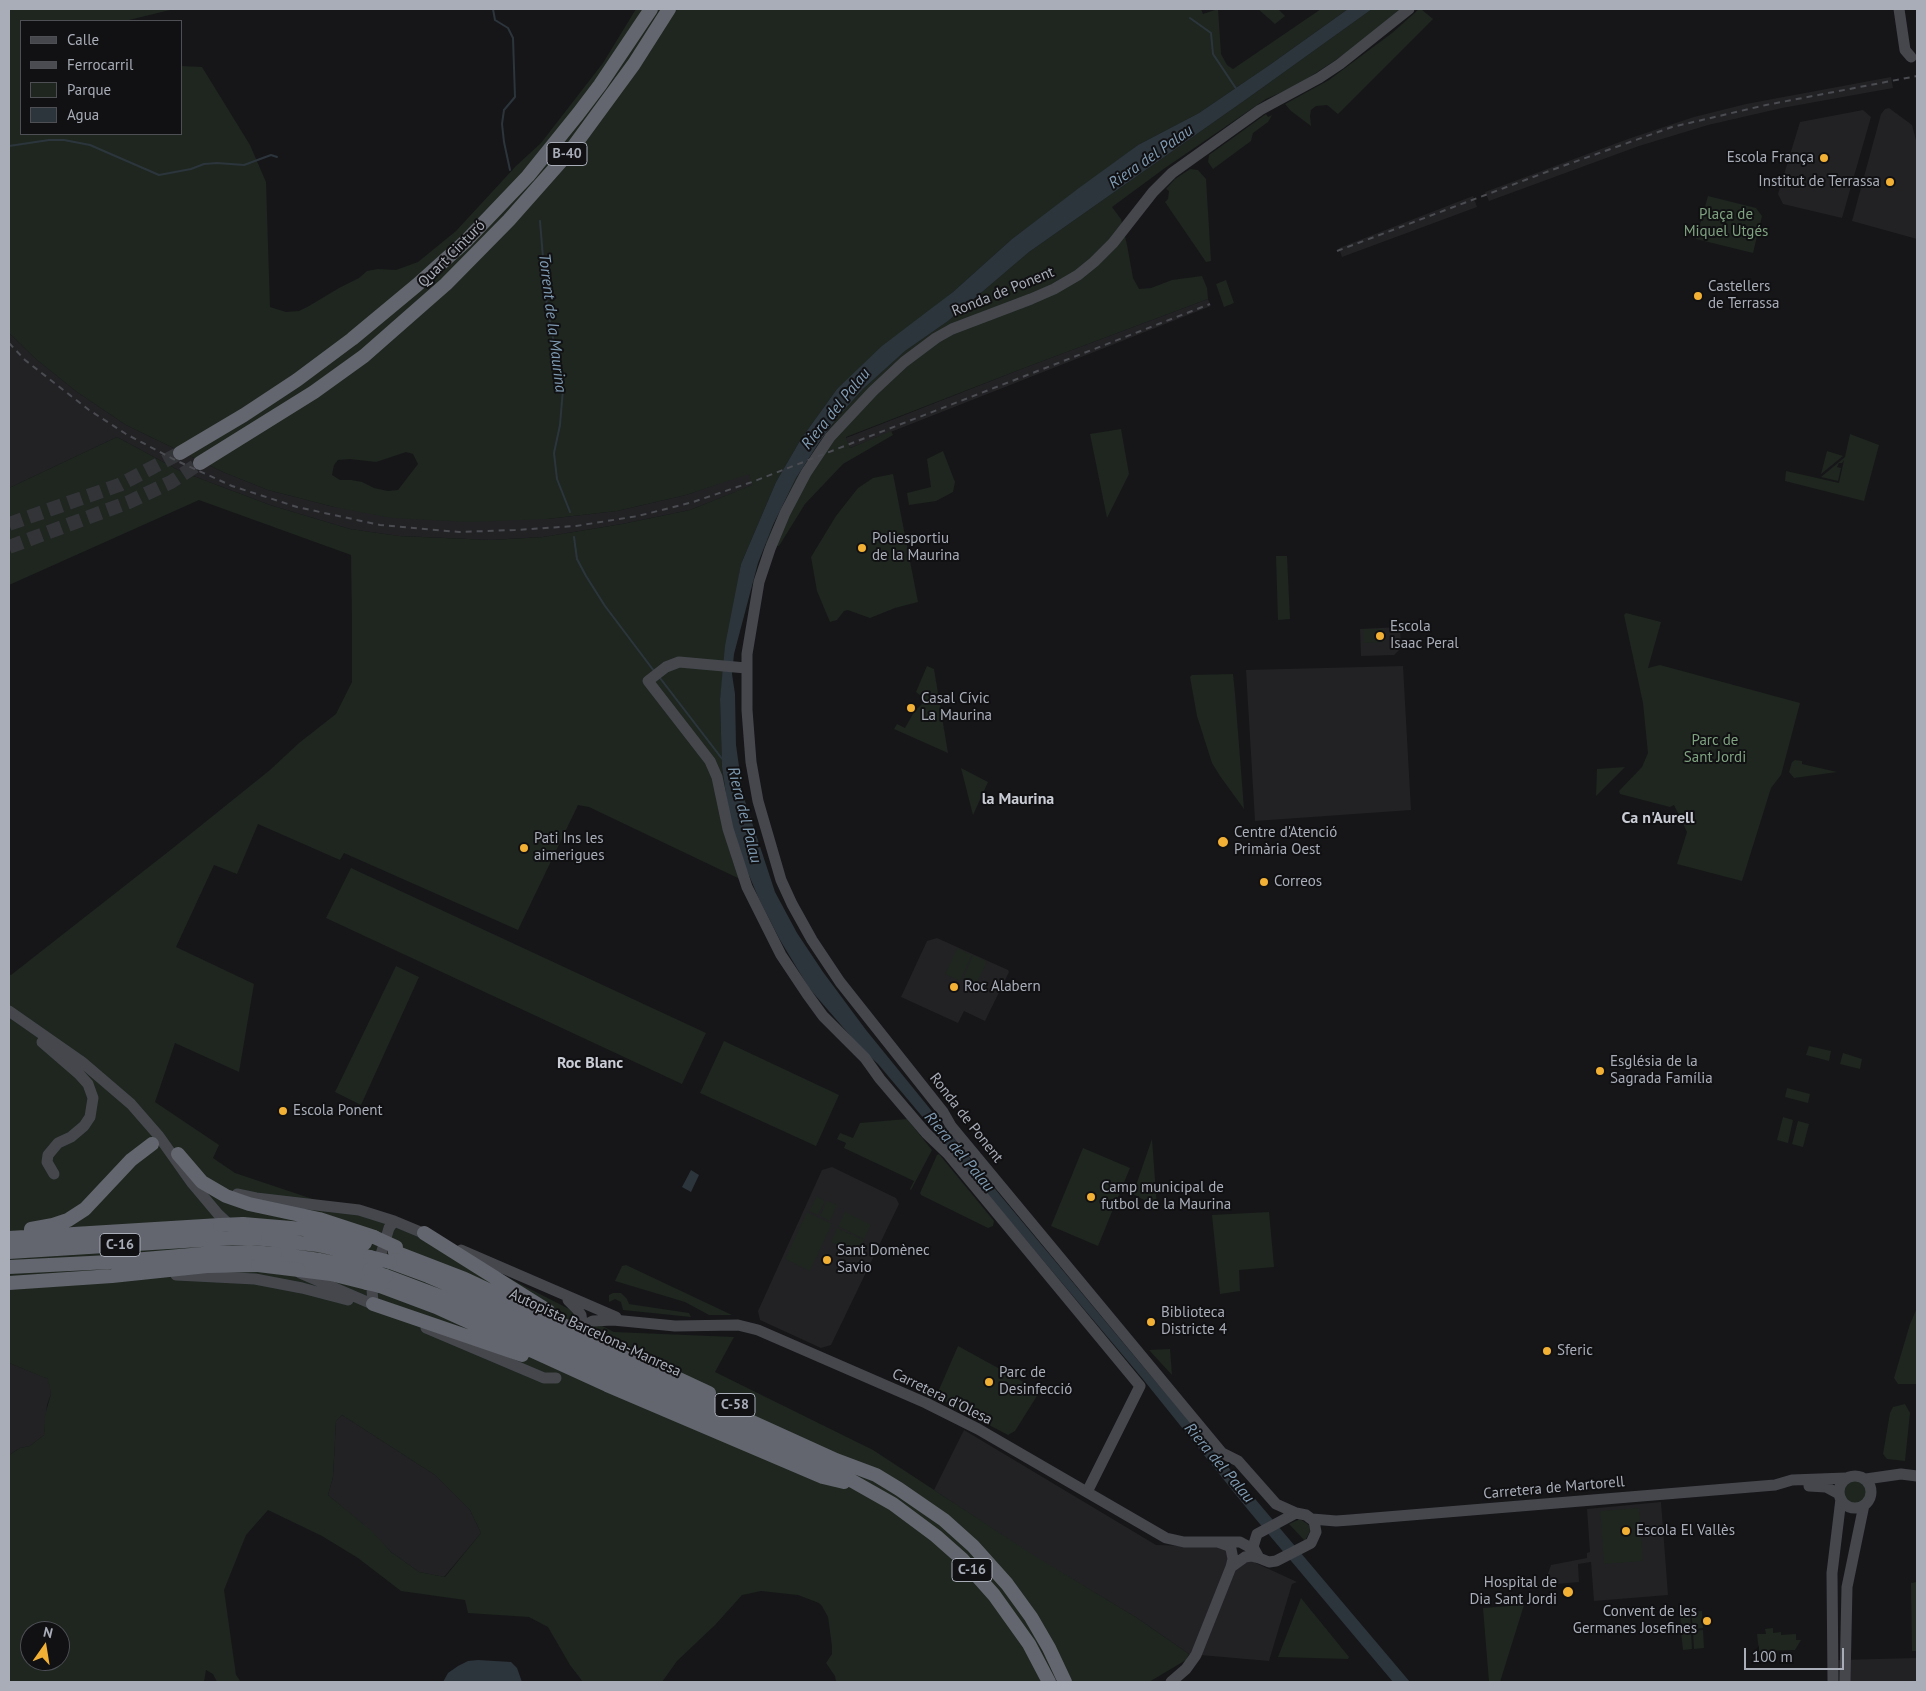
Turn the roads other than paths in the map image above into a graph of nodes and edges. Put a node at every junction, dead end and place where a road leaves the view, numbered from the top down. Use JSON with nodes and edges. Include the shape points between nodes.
{"nodes":[{"id":1,"x":650,"y":9,"type":"edge"},
{"id":2,"x":670,"y":9,"type":"edge"},
{"id":3,"x":1409,"y":9,"type":"edge"},
{"id":4,"x":1899,"y":9,"type":"edge"},
{"id":5,"x":1907,"y":9,"type":"edge"},
{"id":6,"x":1914,"y":57,"type":"edge"},
{"id":7,"x":180,"y":453,"type":"tunnel mouth"},
{"id":8,"x":200,"y":463,"type":"tunnel mouth"},
{"id":9,"x":741,"y":668,"type":"junction"},
{"id":10,"x":9,"y":1012,"type":"edge"},
{"id":11,"x":155,"y":1140,"type":"junction"},
{"id":12,"x":178,"y":1154,"type":"junction"},
{"id":13,"x":54,"y":1174,"type":"dead end"},
{"id":14,"x":394,"y":1220,"type":"junction"},
{"id":15,"x":409,"y":1227,"type":"junction"},
{"id":16,"x":9,"y":1231,"type":"edge"},
{"id":17,"x":424,"y":1233,"type":"junction"},
{"id":18,"x":9,"y":1238,"type":"edge"},
{"id":19,"x":9,"y":1252,"type":"edge"},
{"id":20,"x":381,"y":1259,"type":"junction"},
{"id":21,"x":9,"y":1267,"type":"edge"},
{"id":22,"x":112,"y":1276,"type":"junction"},
{"id":23,"x":9,"y":1283,"type":"edge"},
{"id":24,"x":560,"y":1295,"type":"junction"},
{"id":25,"x":374,"y":1304,"type":"junction"},
{"id":26,"x":632,"y":1322,"type":"junction"},
{"id":27,"x":583,"y":1327,"type":"junction"},
{"id":28,"x":441,"y":1335,"type":"junction"},
{"id":29,"x":556,"y":1378,"type":"dead end"},
{"id":30,"x":607,"y":1385,"type":"junction"},
{"id":31,"x":876,"y":1475,"type":"junction"},
{"id":32,"x":1917,"y":1476,"type":"edge"},
{"id":33,"x":1846,"y":1478,"type":"junction"},
{"id":34,"x":1866,"y":1480,"type":"junction"},
{"id":35,"x":1917,"y":1481,"type":"edge"},
{"id":36,"x":1775,"y":1485,"type":"junction"},
{"id":37,"x":864,"y":1487,"type":"junction"},
{"id":38,"x":1087,"y":1492,"type":"junction"},
{"id":39,"x":1871,"y":1492,"type":"junction"},
{"id":40,"x":1840,"y":1497,"type":"junction"},
{"id":41,"x":1864,"y":1505,"type":"junction"},
{"id":42,"x":1290,"y":1516,"type":"junction"},
{"id":43,"x":1312,"y":1519,"type":"junction"},
{"id":44,"x":1336,"y":1521,"type":"junction"},
{"id":45,"x":1312,"y":1540,"type":"junction"},
{"id":46,"x":1221,"y":1542,"type":"junction"},
{"id":47,"x":1256,"y":1542,"type":"junction"},
{"id":48,"x":1232,"y":1563,"type":"junction"},
{"id":49,"x":1049,"y":1682,"type":"edge"},
{"id":50,"x":1065,"y":1682,"type":"edge"},
{"id":51,"x":1171,"y":1682,"type":"edge"},
{"id":52,"x":1833,"y":1682,"type":"edge"},
{"id":53,"x":1845,"y":1682,"type":"edge"}],
"edges":[{"from":1,"to":7,"type":"highway","name":"Quart Cinturó","number":"B-40","via":[[578,114],[522,183],[466,241],[352,339],[244,415]]},
{"from":2,"to":8,"type":"highway","name":"Quart Cinturó","number":"B-40","via":[[571,150],[446,284],[364,356],[314,392]]},
{"from":3,"to":9,"type":"main road","name":"Ronda de Ponent","via":[[1340,64],[1260,110],[1172,173],[1109,247],[1078,275],[1031,299],[952,328],[904,362],[873,390],[830,437],[785,513],[759,582]]},
{"from":4,"to":6,"type":"main road","via":[[1905,50]]},
{"from":5,"to":6,"type":"main road"},
{"from":9,"to":38,"type":"main road","via":[[679,662],[650,679],[710,762],[747,887],[781,955],[806,994],[960,1168],[1140,1386]]},
{"from":9,"to":42,"type":"main road","name":"Ronda de Ponent","via":[[746,690],[751,762],[765,828],[786,892],[826,961],[951,1126],[1222,1453],[1238,1462]]},
{"from":10,"to":11,"type":"main road","number":"C-58","via":[[104,1079],[130,1104]]},
{"from":10,"to":13,"type":"main road","via":[[79,1074],[92,1093],[88,1121],[77,1133],[58,1143],[48,1155],[47,1162]]},
{"from":11,"to":12,"type":"main road","number":"C-58"},
{"from":11,"to":16,"type":"highway","via":[[137,1154],[85,1209],[68,1220]]},
{"from":11,"to":25,"type":"main road","number":"C-58","via":[[218,1214],[247,1240],[293,1270]]},
{"from":12,"to":14,"type":"main road","via":[[208,1181],[242,1195],[359,1210]]},
{"from":12,"to":20,"type":"highway","via":[[202,1182],[226,1196],[319,1219]]},
{"from":14,"to":15,"type":"main road"},
{"from":14,"to":20,"type":"main road"},
{"from":15,"to":17,"type":"main road"},
{"from":15,"to":20,"type":"main road","via":[[398,1229]]},
{"from":17,"to":24,"type":"main road"},
{"from":17,"to":27,"type":"highway","via":[[572,1325]]},
{"from":18,"to":20,"type":"highway","bridge":true,"via":[[243,1224],[341,1236]]},
{"from":19,"to":20,"type":"highway","name":"Autopista Barcelona-Manresa","number":"C-16","bridge":true,"via":[[255,1238],[318,1245]]},
{"from":20,"to":21,"type":"highway","name":"Autopista Barcelona-Manresa","number":"C-16","bridge":true,"via":[[320,1260],[250,1252]]},
{"from":20,"to":22,"type":"highway","bridge":true,"via":[[331,1274],[258,1265],[207,1266]]},
{"from":20,"to":25,"type":"main road","via":[[373,1283]]},
{"from":20,"to":27,"type":"highway","number":"C-58","via":[[418,1259]]},
{"from":20,"to":30,"type":"highway","number":"C-58","via":[[436,1307]]},
{"from":20,"to":31,"type":"highway","name":"Autopista Barcelona-Manresa","number":"C-16","via":[[436,1279],[836,1460]]},
{"from":20,"to":37,"type":"highway","name":"Autopista Barcelona-Manresa","number":"C-16","via":[[471,1308]]},
{"from":22,"to":23,"type":"highway"},
{"from":22,"to":28,"type":"main road","via":[[200,1275],[276,1282],[346,1300]]},
{"from":24,"to":26,"type":"main road"},
{"from":24,"to":27,"type":"main road","via":[[577,1308]]},
{"from":25,"to":28,"type":"main road"},
{"from":25,"to":30,"type":"highway","number":"C-58"},
{"from":26,"to":27,"type":"main road","via":[[599,1320]]},
{"from":26,"to":38,"type":"main road","name":"Carretera d'Olesa","via":[[674,1326],[738,1325],[758,1330],[926,1403]]},
{"from":27,"to":31,"type":"highway","number":"C-58"},
{"from":28,"to":29,"type":"main road","via":[[544,1378]]},
{"from":30,"to":37,"type":"highway","number":"C-58","via":[[823,1478]]},
{"from":31,"to":50,"type":"highway","name":"Autopista Barcelona-Manresa","number":"C-16","via":[[944,1520],[973,1546],[1007,1584],[1031,1618]]},
{"from":32,"to":34,"type":"main road","via":[[1901,1474]]},
{"from":33,"to":34,"type":"main road","via":[[1855,1475]]},
{"from":33,"to":36,"type":"main road","name":"Carretera de Martorell","via":[[1792,1480]]},
{"from":33,"to":40,"type":"main road","via":[[1841,1484]]},
{"from":34,"to":39,"type":"main road"},
{"from":35,"to":39,"type":"main road","via":[[1886,1483]]},
{"from":36,"to":40,"type":"main road","name":"Carretera de Martorell","via":[[1829,1488]]},
{"from":36,"to":44,"type":"main road","name":"Carretera de Martorell"},
{"from":37,"to":49,"type":"highway","name":"Autopista Barcelona-Manresa","number":"C-16","via":[[893,1504],[962,1559],[1010,1615]]},
{"from":38,"to":46,"type":"main road","name":"Carretera d'Olesa","via":[[1166,1538],[1184,1542]]},
{"from":39,"to":41,"type":"main road"},
{"from":40,"to":41,"type":"main road","via":[[1852,1508]]},
{"from":40,"to":52,"type":"main road","via":[[1832,1573]]},
{"from":41,"to":53,"type":"main road","via":[[1847,1587]]},
{"from":42,"to":43,"type":"main road","name":"Ronda de Ponent","via":[[1306,1515]]},
{"from":42,"to":47,"type":"main road"},
{"from":43,"to":44,"type":"main road","name":"Carretera de Martorell"},
{"from":43,"to":45,"type":"main road","via":[[1316,1528]]},
{"from":44,"to":45,"type":"main road","via":[[1320,1530]]},
{"from":45,"to":47,"type":"main road","name":"Carretera d'Olesa","via":[[1269,1562]]},
{"from":46,"to":47,"type":"main road","name":"Carretera d'Olesa"},
{"from":46,"to":48,"type":"main road","via":[[1231,1549]]},
{"from":47,"to":48,"type":"main road"},
{"from":48,"to":51,"type":"main road","via":[[1196,1654],[1186,1669]]}]}
